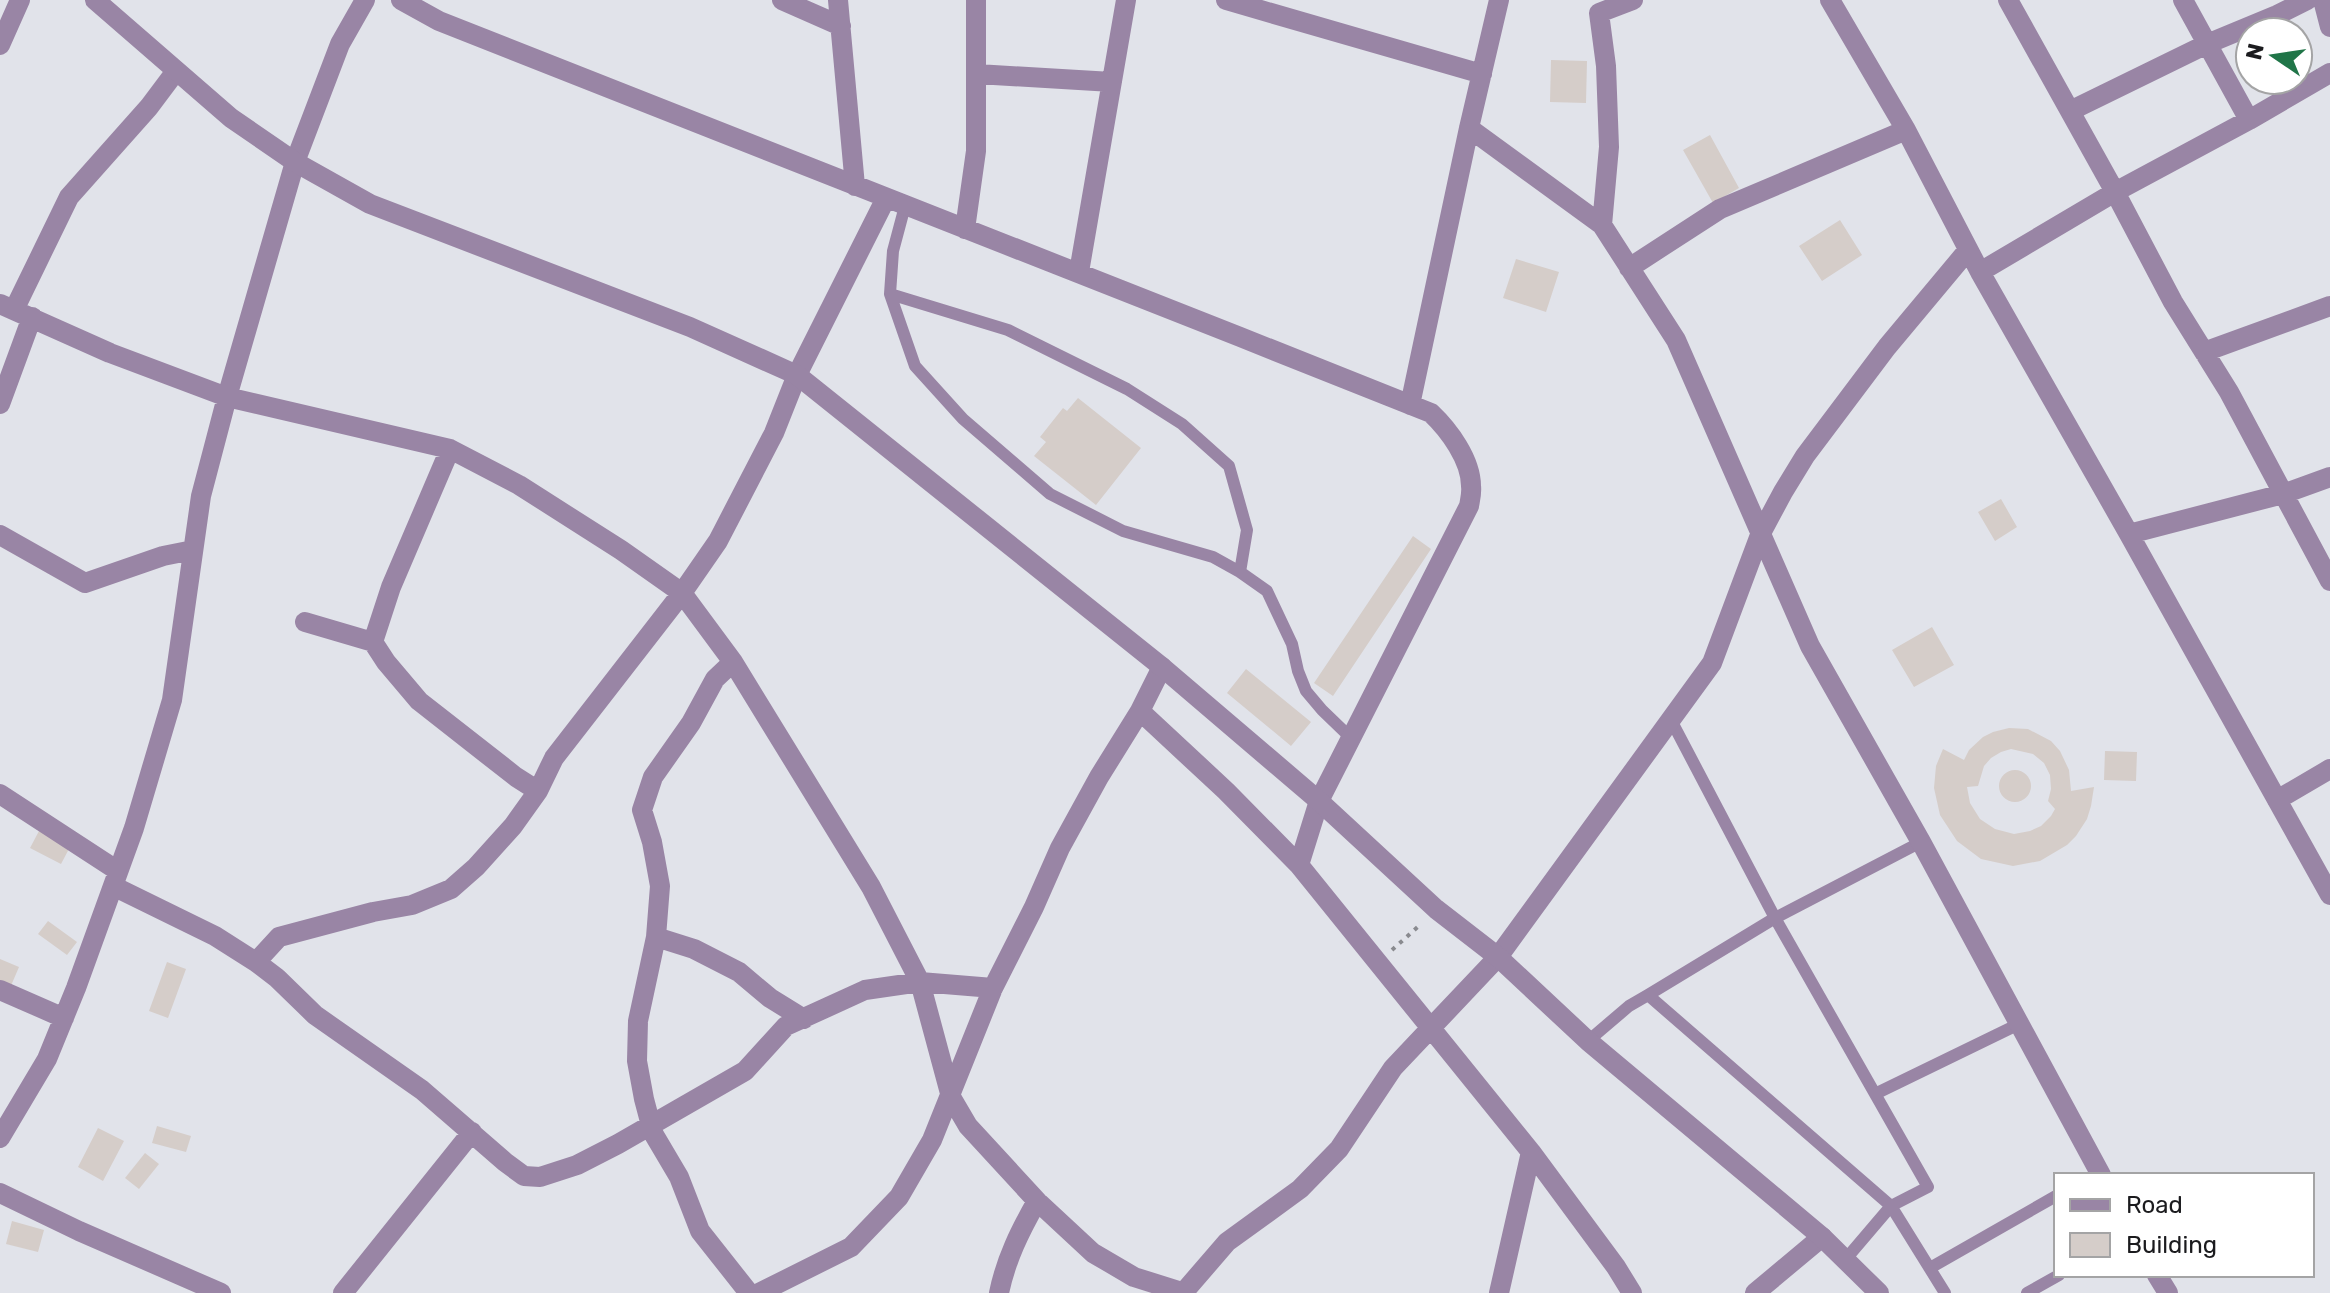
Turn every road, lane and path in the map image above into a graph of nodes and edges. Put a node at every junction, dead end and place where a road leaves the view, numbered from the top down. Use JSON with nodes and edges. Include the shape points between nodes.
{"nodes":[{"id":1,"x":20,"y":0,"type":"edge"},
{"id":2,"x":95,"y":0,"type":"edge"},
{"id":3,"x":365,"y":0,"type":"edge"},
{"id":4,"x":401,"y":0,"type":"edge"},
{"id":5,"x":782,"y":0,"type":"edge"},
{"id":6,"x":838,"y":0,"type":"edge"},
{"id":7,"x":976,"y":0,"type":"edge"},
{"id":8,"x":1126,"y":0,"type":"edge"},
{"id":9,"x":1226,"y":0,"type":"edge"},
{"id":10,"x":1499,"y":0,"type":"edge"},
{"id":11,"x":1633,"y":0,"type":"edge"},
{"id":12,"x":1830,"y":0,"type":"edge"},
{"id":13,"x":2008,"y":0,"type":"edge"},
{"id":14,"x":2183,"y":0,"type":"edge"},
{"id":15,"x":2307,"y":0,"type":"edge"},
{"id":16,"x":2323,"y":0,"type":"edge"},
{"id":17,"x":841,"y":26,"type":"junction"},
{"id":18,"x":2330,"y":27,"type":"edge"},
{"id":19,"x":2207,"y":44,"type":"junction"},
{"id":20,"x":0,"y":45,"type":"edge"},
{"id":21,"x":176,"y":71,"type":"junction"},
{"id":22,"x":2330,"y":73,"type":"edge"},
{"id":23,"x":977,"y":74,"type":"junction"},
{"id":24,"x":1482,"y":74,"type":"junction"},
{"id":25,"x":1112,"y":82,"type":"junction"},
{"id":26,"x":2070,"y":111,"type":"junction"},
{"id":27,"x":2249,"y":120,"type":"junction"},
{"id":28,"x":1469,"y":128,"type":"junction"},
{"id":29,"x":1906,"y":130,"type":"junction"},
{"id":30,"x":295,"y":162,"type":"junction"},
{"id":31,"x":855,"y":186,"type":"junction"},
{"id":32,"x":2115,"y":192,"type":"junction"},
{"id":33,"x":895,"y":202,"type":"junction"},
{"id":34,"x":1602,"y":225,"type":"junction"},
{"id":35,"x":965,"y":229,"type":"junction"},
{"id":36,"x":1968,"y":250,"type":"junction"},
{"id":37,"x":1629,"y":268,"type":"junction"},
{"id":38,"x":1079,"y":272,"type":"junction"},
{"id":39,"x":1980,"y":272,"type":"junction"},
{"id":40,"x":890,"y":294,"type":"junction"},
{"id":41,"x":2330,"y":306,"type":"edge"},
{"id":42,"x":15,"y":310,"type":"edge"},
{"id":43,"x":2204,"y":352,"type":"junction"},
{"id":44,"x":797,"y":375,"type":"junction"},
{"id":45,"x":227,"y":397,"type":"junction"},
{"id":46,"x":0,"y":404,"type":"edge"},
{"id":47,"x":1410,"y":405,"type":"junction"},
{"id":48,"x":450,"y":449,"type":"junction"},
{"id":49,"x":2330,"y":477,"type":"edge"},
{"id":50,"x":2283,"y":494,"type":"junction"},
{"id":51,"x":2129,"y":534,"type":"junction"},
{"id":52,"x":0,"y":535,"type":"edge"},
{"id":53,"x":1760,"y":535,"type":"junction"},
{"id":54,"x":193,"y":550,"type":"junction"},
{"id":55,"x":1240,"y":572,"type":"junction"},
{"id":56,"x":2330,"y":581,"type":"edge"},
{"id":57,"x":682,"y":593,"type":"junction"},
{"id":58,"x":305,"y":622,"type":"dead end"},
{"id":59,"x":373,"y":642,"type":"junction"},
{"id":60,"x":733,"y":662,"type":"junction"},
{"id":61,"x":1162,"y":667,"type":"junction"},
{"id":62,"x":1140,"y":711,"type":"junction"},
{"id":63,"x":1671,"y":720,"type":"junction"},
{"id":64,"x":1351,"y":738,"type":"junction"},
{"id":65,"x":2330,"y":769,"type":"edge"},
{"id":66,"x":538,"y":791,"type":"junction"},
{"id":67,"x":0,"y":794,"type":"edge"},
{"id":68,"x":2277,"y":800,"type":"junction"},
{"id":69,"x":1319,"y":801,"type":"junction"},
{"id":70,"x":1921,"y":842,"type":"junction"},
{"id":71,"x":1299,"y":865,"type":"junction"},
{"id":72,"x":116,"y":878,"type":"junction"},
{"id":73,"x":2330,"y":895,"type":"edge"},
{"id":74,"x":1436,"y":909,"type":"junction"},
{"id":75,"x":1775,"y":918,"type":"junction"},
{"id":76,"x":656,"y":937,"type":"junction"},
{"id":77,"x":1498,"y":957,"type":"junction"},
{"id":78,"x":256,"y":962,"type":"junction"},
{"id":79,"x":1378,"y":963,"type":"junction"},
{"id":80,"x":920,"y":982,"type":"junction"},
{"id":81,"x":993,"y":988,"type":"junction"},
{"id":82,"x":0,"y":990,"type":"edge"},
{"id":83,"x":1648,"y":995,"type":"junction"},
{"id":84,"x":64,"y":1018,"type":"junction"},
{"id":85,"x":804,"y":1019,"type":"junction"},
{"id":86,"x":2019,"y":1024,"type":"junction"},
{"id":87,"x":1430,"y":1027,"type":"junction"},
{"id":88,"x":1588,"y":1041,"type":"junction"},
{"id":89,"x":1875,"y":1094,"type":"junction"},
{"id":90,"x":951,"y":1097,"type":"junction"},
{"id":91,"x":650,"y":1124,"type":"junction"},
{"id":92,"x":472,"y":1132,"type":"junction"},
{"id":93,"x":0,"y":1138,"type":"edge"},
{"id":94,"x":1531,"y":1152,"type":"junction"},
{"id":95,"x":2097,"y":1173,"type":"edge"},
{"id":96,"x":0,"y":1193,"type":"edge"},
{"id":97,"x":2054,"y":1197,"type":"edge"},
{"id":98,"x":1037,"y":1201,"type":"junction"},
{"id":99,"x":1891,"y":1206,"type":"junction"},
{"id":100,"x":1822,"y":1237,"type":"junction"},
{"id":101,"x":1845,"y":1260,"type":"junction"},
{"id":102,"x":1930,"y":1268,"type":"junction"},
{"id":103,"x":2055,"y":1277,"type":"edge"},
{"id":104,"x":1132,"y":1285,"type":"edge"},
{"id":105,"x":1870,"y":1290,"type":"edge"},
{"id":106,"x":221,"y":1293,"type":"edge"},
{"id":107,"x":343,"y":1293,"type":"edge"},
{"id":108,"x":749,"y":1293,"type":"edge"},
{"id":109,"x":759,"y":1293,"type":"edge"},
{"id":110,"x":999,"y":1293,"type":"edge"},
{"id":111,"x":1184,"y":1293,"type":"edge"},
{"id":112,"x":1499,"y":1293,"type":"edge"},
{"id":113,"x":1632,"y":1293,"type":"edge"},
{"id":114,"x":1755,"y":1293,"type":"edge"},
{"id":115,"x":1945,"y":1293,"type":"edge"},
{"id":116,"x":2027,"y":1293,"type":"edge"}],
"edges":[{"from":1,"to":20,"type":"street"},
{"from":2,"to":21,"type":"street"},
{"from":3,"to":30,"type":"street","via":[[340,44]]},
{"from":4,"to":31,"type":"street","via":[[439,21]]},
{"from":5,"to":17,"type":"street"},
{"from":6,"to":17,"type":"street"},
{"from":7,"to":23,"type":"street"},
{"from":8,"to":25,"type":"street"},
{"from":9,"to":24,"type":"street"},
{"from":10,"to":24,"type":"street"},
{"from":11,"to":34,"type":"street","via":[[1599,13],[1609,147]]},
{"from":12,"to":29,"type":"street"},
{"from":13,"to":26,"type":"street"},
{"from":14,"to":19,"type":"street"},
{"from":15,"to":19,"type":"street"},
{"from":16,"to":18,"type":"street"},
{"from":17,"to":31,"type":"street"},
{"from":19,"to":26,"type":"street"},
{"from":19,"to":27,"type":"street"},
{"from":21,"to":30,"type":"street"},
{"from":21,"to":42,"type":"street","via":[[69,197]]},
{"from":22,"to":27,"type":"street"},
{"from":23,"to":25,"type":"street"},
{"from":23,"to":35,"type":"street","via":[[976,151]]},
{"from":24,"to":28,"type":"street"},
{"from":25,"to":38,"type":"street"},
{"from":26,"to":32,"type":"street"},
{"from":27,"to":32,"type":"street"},
{"from":28,"to":34,"type":"street"},
{"from":28,"to":47,"type":"street"},
{"from":29,"to":36,"type":"street"},
{"from":29,"to":37,"type":"street","via":[[1720,209]]},
{"from":30,"to":44,"type":"street","via":[[370,204],[690,327]]},
{"from":30,"to":45,"type":"street"},
{"from":31,"to":33,"type":"street"},
{"from":32,"to":39,"type":"street"},
{"from":32,"to":43,"type":"street"},
{"from":33,"to":35,"type":"street"},
{"from":33,"to":40,"type":"lane"},
{"from":33,"to":44,"type":"street"},
{"from":34,"to":37,"type":"street"},
{"from":35,"to":38,"type":"street"},
{"from":36,"to":39,"type":"street"},
{"from":36,"to":53,"type":"street","via":[[1805,456]]},
{"from":37,"to":53,"type":"street","via":[[1676,340]]},
{"from":38,"to":47,"type":"street"},
{"from":39,"to":51,"type":"street"},
{"from":40,"to":55,"type":"lane","via":[[915,366],[963,419],[1050,494],[1123,531],[1213,557]]},
{"from":40,"to":55,"type":"lane","via":[[1008,330],[1127,389],[1182,424],[1229,466],[1247,530]]},
{"from":41,"to":43,"type":"street"},
{"from":42,"to":45,"type":"street"},
{"from":42,"to":46,"type":"street"},
{"from":43,"to":50,"type":"street"},
{"from":44,"to":57,"type":"street","via":[[774,433],[718,541]]},
{"from":44,"to":61,"type":"street"},
{"from":45,"to":48,"type":"street"},
{"from":45,"to":54,"type":"street"},
{"from":47,"to":64,"type":"street","via":[[1431,413],[1443,425],[1465,461],[1472,484],[1469,506]]},
{"from":48,"to":57,"type":"street","via":[[519,485]]},
{"from":48,"to":59,"type":"street","via":[[396,573]]},
{"from":49,"to":50,"type":"street"},
{"from":50,"to":51,"type":"street"},
{"from":50,"to":56,"type":"street"},
{"from":51,"to":68,"type":"street"},
{"from":52,"to":54,"type":"street","via":[[85,583]]},
{"from":53,"to":63,"type":"street","via":[[1712,663]]},
{"from":53,"to":70,"type":"street","via":[[1810,646]]},
{"from":54,"to":72,"type":"street","via":[[172,700]]},
{"from":55,"to":64,"type":"lane","via":[[1267,591],[1292,644],[1306,691]]},
{"from":57,"to":60,"type":"street"},
{"from":57,"to":66,"type":"street","via":[[554,758]]},
{"from":58,"to":59,"type":"street"},
{"from":59,"to":66,"type":"street","via":[[419,701]]},
{"from":60,"to":76,"type":"street","via":[[715,679],[653,777],[642,810],[660,886]]},
{"from":60,"to":80,"type":"street","via":[[871,887]]},
{"from":61,"to":62,"type":"street"},
{"from":61,"to":69,"type":"street"},
{"from":62,"to":71,"type":"street"},
{"from":62,"to":81,"type":"street","via":[[1060,848]]},
{"from":63,"to":75,"type":"lane"},
{"from":63,"to":77,"type":"street"},
{"from":64,"to":69,"type":"street"},
{"from":65,"to":68,"type":"street"},
{"from":66,"to":78,"type":"street","via":[[513,826],[451,889],[412,905],[279,937]]},
{"from":67,"to":72,"type":"street"},
{"from":68,"to":73,"type":"street"},
{"from":69,"to":71,"type":"street"},
{"from":69,"to":74,"type":"street"},
{"from":70,"to":75,"type":"lane"},
{"from":70,"to":86,"type":"street"},
{"from":71,"to":79,"type":"street"},
{"from":72,"to":78,"type":"street"},
{"from":72,"to":84,"type":"street"},
{"from":74,"to":77,"type":"street"},
{"from":74,"to":79,"type":"path"},
{"from":75,"to":83,"type":"lane"},
{"from":75,"to":89,"type":"lane"},
{"from":76,"to":85,"type":"street","via":[[739,972]]},
{"from":76,"to":91,"type":"street","via":[[638,1021],[637,1061]]},
{"from":77,"to":87,"type":"street"},
{"from":77,"to":88,"type":"street"},
{"from":78,"to":92,"type":"street","via":[[315,1015]]},
{"from":79,"to":87,"type":"street"},
{"from":80,"to":81,"type":"street"},
{"from":80,"to":85,"type":"street","via":[[865,990]]},
{"from":80,"to":90,"type":"street"},
{"from":81,"to":90,"type":"street"},
{"from":82,"to":84,"type":"street"},
{"from":83,"to":88,"type":"lane"},
{"from":83,"to":99,"type":"lane"},
{"from":84,"to":93,"type":"street","via":[[47,1059]]},
{"from":85,"to":91,"type":"street","via":[[786,1026],[745,1071]]},
{"from":86,"to":89,"type":"lane"},
{"from":86,"to":95,"type":"street"},
{"from":87,"to":94,"type":"street"},
{"from":87,"to":111,"type":"street","via":[[1393,1068],[1339,1149],[1300,1189],[1227,1242]]},
{"from":88,"to":100,"type":"street"},
{"from":89,"to":99,"type":"lane","via":[[1928,1187]]},
{"from":90,"to":98,"type":"street","via":[[968,1126]]},
{"from":90,"to":109,"type":"street","via":[[899,1197],[851,1247]]},
{"from":91,"to":92,"type":"street","via":[[577,1165],[540,1177],[524,1176]]},
{"from":91,"to":108,"type":"street","via":[[700,1231]]},
{"from":92,"to":107,"type":"street"},
{"from":94,"to":112,"type":"street"},
{"from":94,"to":113,"type":"street"},
{"from":96,"to":106,"type":"street"},
{"from":97,"to":102,"type":"lane"},
{"from":98,"to":104,"type":"street"},
{"from":98,"to":110,"type":"street","via":[[1013,1243]]},
{"from":99,"to":101,"type":"lane"},
{"from":99,"to":102,"type":"lane"},
{"from":100,"to":101,"type":"street"},
{"from":100,"to":114,"type":"street"},
{"from":101,"to":105,"type":"street"},
{"from":102,"to":115,"type":"lane"},
{"from":103,"to":116,"type":"lane"},
{"from":104,"to":111,"type":"street"}]}
